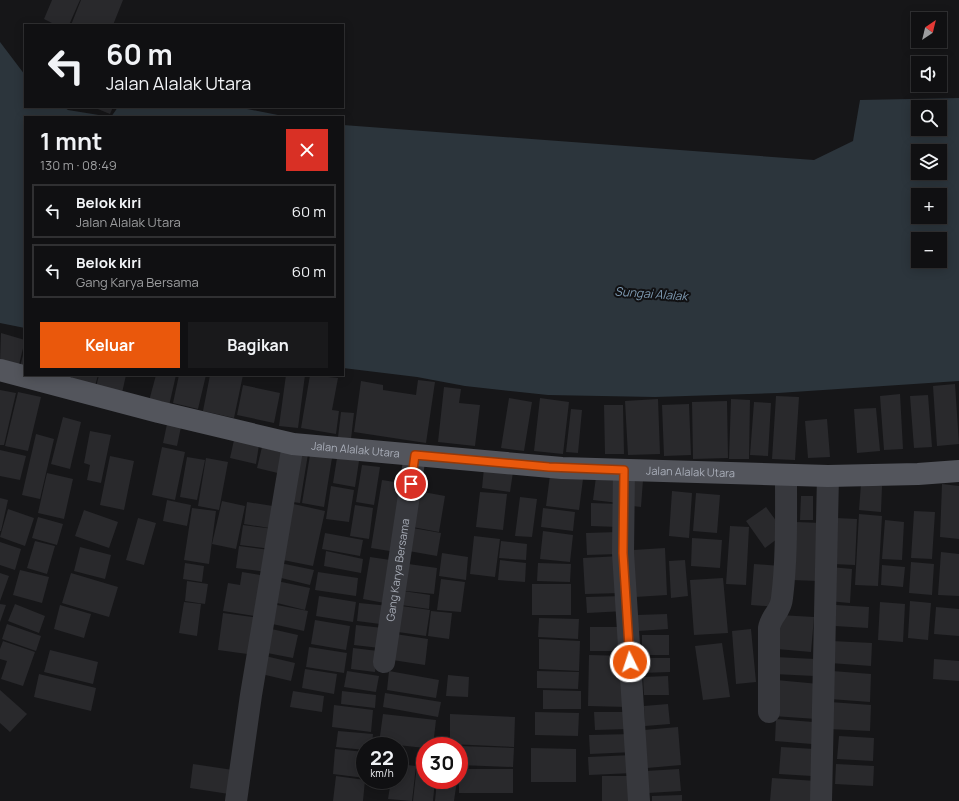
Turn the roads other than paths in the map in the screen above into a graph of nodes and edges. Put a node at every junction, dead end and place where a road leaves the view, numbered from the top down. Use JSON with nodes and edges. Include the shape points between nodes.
{"nodes":[{"id":1,"x":0,"y":370,"type":"edge"},
{"id":2,"x":293,"y":444,"type":"junction"},
{"id":3,"x":415,"y":455,"type":"junction"},
{"id":4,"x":624,"y":470,"type":"junction"},
{"id":5,"x":959,"y":471,"type":"edge"},
{"id":6,"x":786,"y":476,"type":"junction"},
{"id":7,"x":828,"y":476,"type":"junction"},
{"id":8,"x":384,"y":662,"type":"dead end"},
{"id":9,"x":769,"y":712,"type":"dead end"},
{"id":10,"x":236,"y":801,"type":"edge"},
{"id":11,"x":638,"y":801,"type":"edge"},
{"id":12,"x":820,"y":801,"type":"edge"}],
"edges":[{"from":1,"to":2,"type":"main road","name":"Jalan Alalak Utara"},
{"from":2,"to":3,"type":"main road","name":"Jalan Alalak Utara"},
{"from":2,"to":10,"type":"street","via":[[250,695]]},
{"from":3,"to":4,"type":"main road","name":"Jalan Alalak Utara"},
{"from":3,"to":8,"type":"street","name":"Gang Karya Bersama"},
{"from":4,"to":6,"type":"main road","name":"Jalan Alalak Utara"},
{"from":4,"to":11,"type":"street","via":[[623,553]]},
{"from":5,"to":7,"type":"main road","name":"Jalan Alalak Utara"},
{"from":6,"to":7,"type":"main road","name":"Jalan Alalak Utara"},
{"from":6,"to":9,"type":"street","via":[[786,540],[782,599],[780,610],[770,620],[769,628]]},
{"from":7,"to":12,"type":"street"}]}
